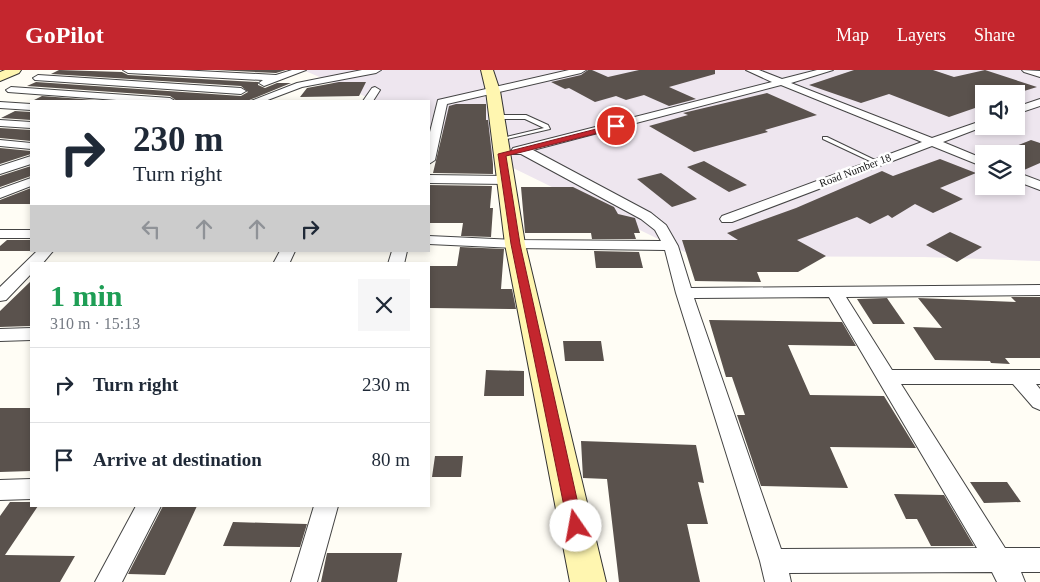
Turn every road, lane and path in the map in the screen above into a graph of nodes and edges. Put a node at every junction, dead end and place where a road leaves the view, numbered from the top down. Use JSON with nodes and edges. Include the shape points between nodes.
{"nodes":[{"id":1,"x":15,"y":70,"type":"edge"},
{"id":2,"x":54,"y":70,"type":"edge"},
{"id":3,"x":128,"y":70,"type":"edge"},
{"id":4,"x":301,"y":70,"type":"edge"},
{"id":5,"x":376,"y":70,"type":"edge"},
{"id":6,"x":580,"y":70,"type":"edge"},
{"id":7,"x":751,"y":70,"type":"edge"},
{"id":8,"x":825,"y":70,"type":"edge"},
{"id":9,"x":1027,"y":70,"type":"edge"},
{"id":10,"x":200,"y":72,"type":"edge"},
{"id":11,"x":1040,"y":74,"type":"edge"},
{"id":12,"x":0,"y":77,"type":"edge"},
{"id":13,"x":38,"y":78,"type":"junction"},
{"id":14,"x":275,"y":78,"type":"junction"},
{"id":15,"x":490,"y":80,"type":"edge"},
{"id":16,"x":782,"y":82,"type":"junction"},
{"id":17,"x":300,"y":85,"type":"junction"},
{"id":18,"x":11,"y":90,"type":"junction"},
{"id":19,"x":375,"y":90,"type":"dead end"},
{"id":20,"x":241,"y":91,"type":"junction"},
{"id":21,"x":0,"y":95,"type":"edge"},
{"id":22,"x":217,"y":99,"type":"dead end"},
{"id":23,"x":156,"y":100,"type":"edge"},
{"id":24,"x":259,"y":100,"type":"edge"},
{"id":25,"x":287,"y":100,"type":"edge"},
{"id":26,"x":369,"y":100,"type":"edge"},
{"id":27,"x":1040,"y":102,"type":"edge"},
{"id":28,"x":0,"y":105,"type":"edge"},
{"id":29,"x":30,"y":107,"type":"edge"},
{"id":30,"x":1025,"y":108,"type":"edge"},
{"id":31,"x":0,"y":123,"type":"edge"},
{"id":32,"x":30,"y":125,"type":"edge"},
{"id":33,"x":975,"y":126,"type":"edge"},
{"id":34,"x":825,"y":138,"type":"dead end"},
{"id":35,"x":506,"y":140,"type":"junction"},
{"id":36,"x":930,"y":142,"type":"junction"},
{"id":37,"x":0,"y":143,"type":"edge"},
{"id":38,"x":30,"y":146,"type":"edge"},
{"id":39,"x":430,"y":156,"type":"edge"},
{"id":40,"x":30,"y":160,"type":"edge"},
{"id":41,"x":975,"y":160,"type":"edge"},
{"id":42,"x":876,"y":162,"type":"junction"},
{"id":43,"x":6,"y":167,"type":"edge"},
{"id":44,"x":430,"y":179,"type":"edge"},
{"id":45,"x":506,"y":180,"type":"junction"},
{"id":46,"x":1025,"y":180,"type":"edge"},
{"id":47,"x":30,"y":182,"type":"edge"},
{"id":48,"x":1040,"y":186,"type":"edge"},
{"id":49,"x":0,"y":194,"type":"edge"},
{"id":50,"x":727,"y":219,"type":"dead end"},
{"id":51,"x":0,"y":234,"type":"edge"},
{"id":52,"x":30,"y":234,"type":"edge"},
{"id":53,"x":430,"y":240,"type":"edge"},
{"id":54,"x":515,"y":244,"type":"junction"},
{"id":55,"x":671,"y":246,"type":"junction"},
{"id":56,"x":45,"y":252,"type":"edge"},
{"id":57,"x":35,"y":262,"type":"edge"},
{"id":58,"x":30,"y":267,"type":"edge"},
{"id":59,"x":1040,"y":290,"type":"edge"},
{"id":60,"x":684,"y":293,"type":"junction"},
{"id":61,"x":835,"y":293,"type":"junction"},
{"id":62,"x":0,"y":296,"type":"edge"},
{"id":63,"x":30,"y":334,"type":"edge"},
{"id":64,"x":0,"y":335,"type":"edge"},
{"id":65,"x":886,"y":377,"type":"junction"},
{"id":66,"x":1018,"y":377,"type":"junction"},
{"id":67,"x":1040,"y":377,"type":"edge"},
{"id":68,"x":1040,"y":402,"type":"edge"},
{"id":69,"x":30,"y":489,"type":"edge"},
{"id":70,"x":0,"y":490,"type":"edge"},
{"id":71,"x":148,"y":507,"type":"edge"},
{"id":72,"x":326,"y":507,"type":"edge"},
{"id":73,"x":1000,"y":560,"type":"junction"},
{"id":74,"x":1040,"y":560,"type":"edge"},
{"id":75,"x":776,"y":572,"type":"edge"},
{"id":76,"x":108,"y":582,"type":"edge"},
{"id":77,"x":304,"y":582,"type":"edge"},
{"id":78,"x":588,"y":582,"type":"edge"},
{"id":79,"x":1012,"y":582,"type":"edge"}],
"edges":[{"from":1,"to":12,"type":"street"},
{"from":2,"to":13,"type":"street"},
{"from":3,"to":10,"type":"street"},
{"from":4,"to":14,"type":"street"},
{"from":5,"to":17,"type":"street"},
{"from":6,"to":15,"type":"street"},
{"from":7,"to":16,"type":"street"},
{"from":8,"to":16,"type":"street"},
{"from":9,"to":11,"type":"street"},
{"from":10,"to":14,"type":"street"},
{"from":13,"to":18,"type":"street"},
{"from":13,"to":20,"type":"street"},
{"from":14,"to":20,"type":"street"},
{"from":15,"to":35,"type":"street"},
{"from":15,"to":39,"type":"street","via":[[442,102]]},
{"from":16,"to":35,"type":"street"},
{"from":16,"to":36,"type":"street"},
{"from":17,"to":24,"type":"street"},
{"from":17,"to":25,"type":"street"},
{"from":18,"to":21,"type":"street"},
{"from":18,"to":23,"type":"street"},
{"from":19,"to":26,"type":"street"},
{"from":20,"to":22,"type":"street"},
{"from":27,"to":30,"type":"street"},
{"from":28,"to":29,"type":"street"},
{"from":31,"to":32,"type":"street"},
{"from":33,"to":36,"type":"street","name":"Road Number 18"},
{"from":34,"to":42,"type":"lane"},
{"from":35,"to":35,"type":"lane","via":[[526,117],[546,126],[546,129]]},
{"from":35,"to":45,"type":"street"},
{"from":35,"to":55,"type":"street","via":[[646,216],[660,228]]},
{"from":36,"to":41,"type":"street"},
{"from":36,"to":42,"type":"street","name":"Road Number 18"},
{"from":37,"to":38,"type":"street"},
{"from":40,"to":43,"type":"street"},
{"from":42,"to":50,"type":"street","name":"Road Number 18"},
{"from":43,"to":47,"type":"street"},
{"from":44,"to":45,"type":"street"},
{"from":45,"to":54,"type":"street"},
{"from":46,"to":48,"type":"street"},
{"from":47,"to":49,"type":"street"},
{"from":51,"to":52,"type":"street"},
{"from":53,"to":54,"type":"street"},
{"from":54,"to":55,"type":"street"},
{"from":54,"to":78,"type":"street"},
{"from":55,"to":60,"type":"street"},
{"from":56,"to":57,"type":"street"},
{"from":58,"to":62,"type":"street"},
{"from":59,"to":61,"type":"street"},
{"from":60,"to":61,"type":"street"},
{"from":60,"to":75,"type":"street"},
{"from":61,"to":65,"type":"street"},
{"from":63,"to":64,"type":"street"},
{"from":65,"to":66,"type":"street"},
{"from":65,"to":73,"type":"street"},
{"from":66,"to":67,"type":"street"},
{"from":66,"to":68,"type":"street"},
{"from":69,"to":70,"type":"street"},
{"from":71,"to":76,"type":"street"},
{"from":72,"to":77,"type":"street"},
{"from":73,"to":74,"type":"street"},
{"from":73,"to":75,"type":"street"},
{"from":73,"to":79,"type":"street"}]}
